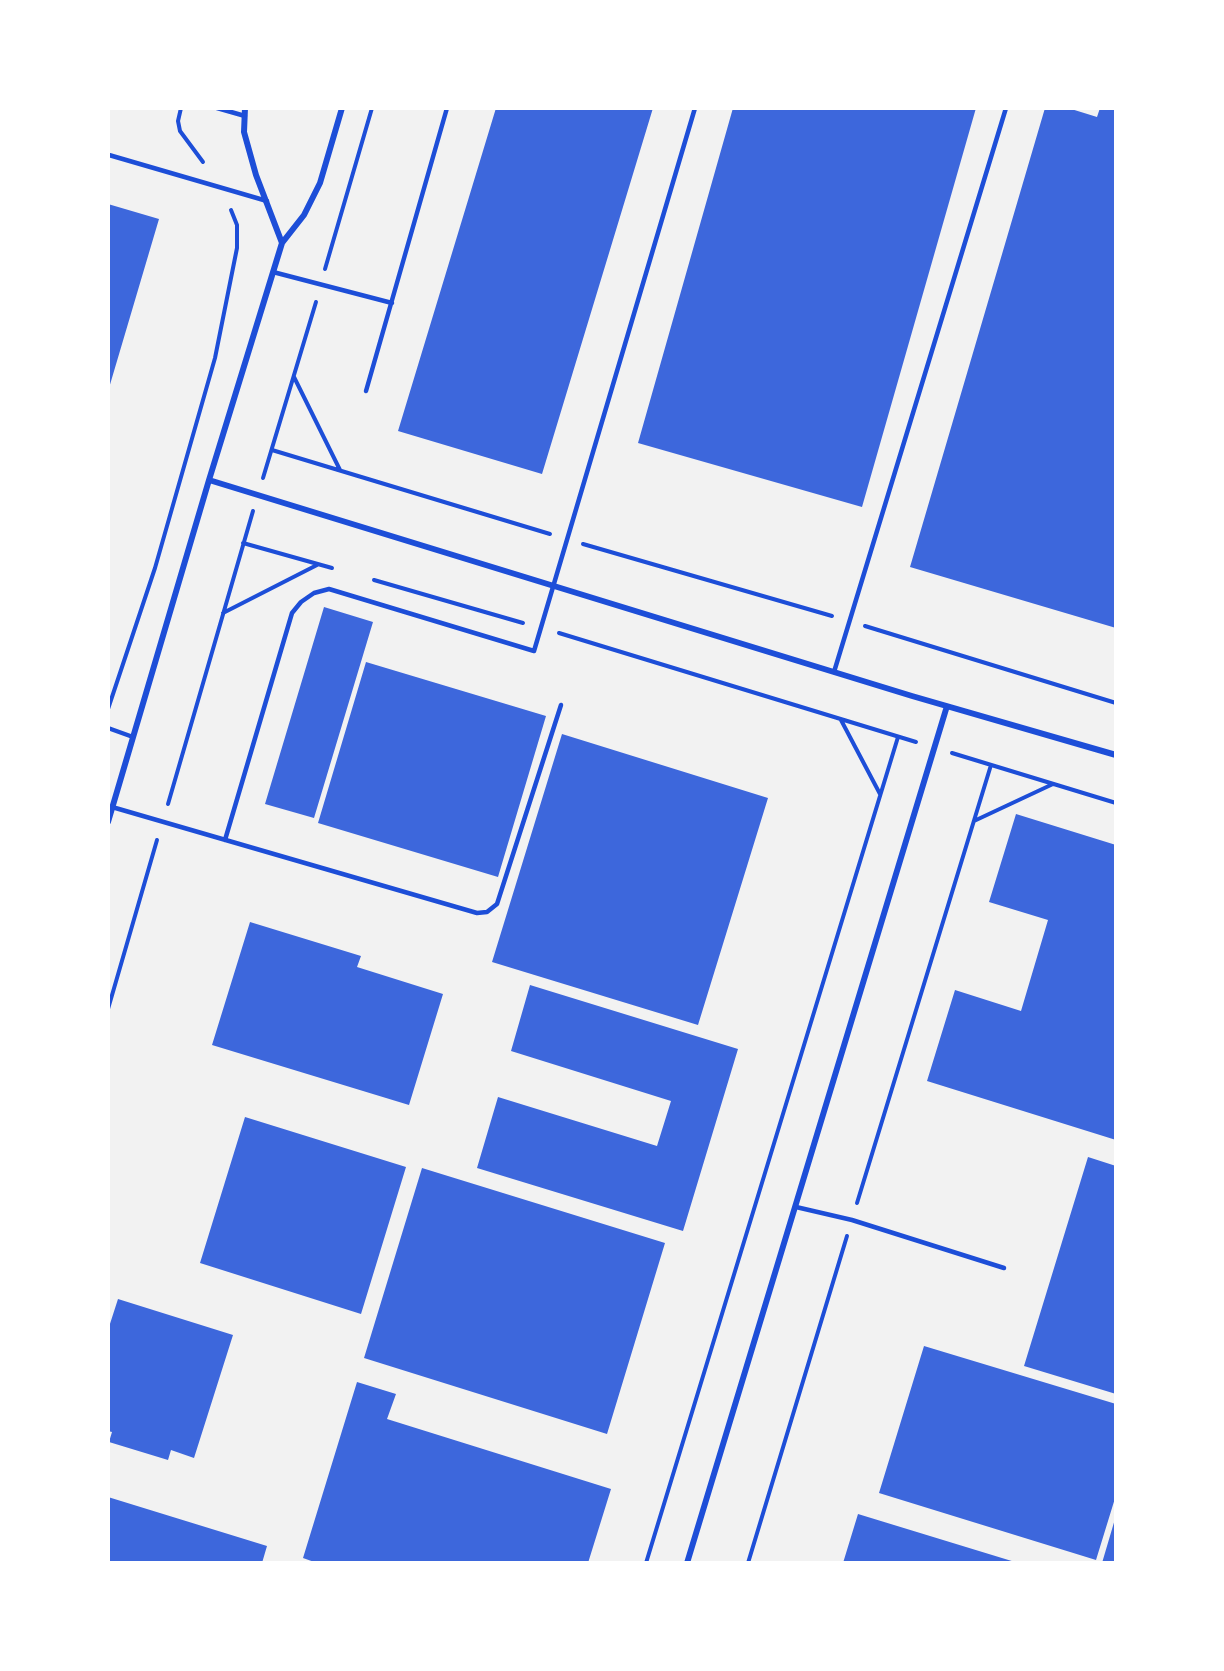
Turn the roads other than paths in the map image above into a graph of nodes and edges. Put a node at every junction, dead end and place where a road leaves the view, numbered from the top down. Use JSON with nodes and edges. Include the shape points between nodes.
{"nodes":[{"id":1,"x":217,"y":108,"type":"edge"},
{"id":2,"x":245,"y":108,"type":"edge"},
{"id":3,"x":342,"y":108,"type":"edge"},
{"id":4,"x":447,"y":108,"type":"edge"},
{"id":5,"x":695,"y":108,"type":"edge"},
{"id":6,"x":1006,"y":108,"type":"edge"},
{"id":7,"x":244,"y":116,"type":"junction"},
{"id":8,"x":109,"y":155,"type":"edge"},
{"id":9,"x":267,"y":201,"type":"junction"},
{"id":10,"x":282,"y":243,"type":"junction"},
{"id":11,"x":273,"y":272,"type":"junction"},
{"id":12,"x":392,"y":303,"type":"junction"},
{"id":13,"x":366,"y":392,"type":"dead end"},
{"id":14,"x":209,"y":480,"type":"junction"},
{"id":15,"x":553,"y":586,"type":"junction"},
{"id":16,"x":834,"y":672,"type":"junction"},
{"id":17,"x":561,"y":705,"type":"dead end"},
{"id":18,"x":947,"y":706,"type":"junction"},
{"id":19,"x":108,"y":728,"type":"edge"},
{"id":20,"x":133,"y":737,"type":"junction"},
{"id":21,"x":1116,"y":755,"type":"edge"},
{"id":22,"x":112,"y":807,"type":"junction"},
{"id":23,"x":108,"y":822,"type":"edge"},
{"id":24,"x":225,"y":840,"type":"junction"},
{"id":25,"x":796,"y":1207,"type":"junction"},
{"id":26,"x":1004,"y":1268,"type":"dead end"},
{"id":27,"x":687,"y":1563,"type":"edge"}],
"edges":[{"from":1,"to":7,"type":"lane"},
{"from":2,"to":7,"type":"street"},
{"from":3,"to":10,"type":"street","via":[[320,183],[304,214]]},
{"from":4,"to":12,"type":"lane"},
{"from":5,"to":15,"type":"lane"},
{"from":6,"to":16,"type":"lane"},
{"from":7,"to":9,"type":"street","via":[[244,132]]},
{"from":8,"to":9,"type":"lane"},
{"from":9,"to":10,"type":"street"},
{"from":10,"to":11,"type":"street"},
{"from":11,"to":12,"type":"lane"},
{"from":11,"to":14,"type":"street"},
{"from":12,"to":13,"type":"lane"},
{"from":14,"to":15,"type":"street"},
{"from":14,"to":20,"type":"street"},
{"from":15,"to":16,"type":"street"},
{"from":15,"to":24,"type":"lane","via":[[534,651],[329,589],[301,602],[292,613]]},
{"from":16,"to":18,"type":"street"},
{"from":17,"to":24,"type":"lane","via":[[497,904],[487,912],[477,913]]},
{"from":18,"to":21,"type":"street"},
{"from":18,"to":25,"type":"street"},
{"from":19,"to":20,"type":"lane"},
{"from":20,"to":22,"type":"street"},
{"from":22,"to":23,"type":"street"},
{"from":22,"to":24,"type":"lane"},
{"from":25,"to":26,"type":"lane","via":[[852,1220]]},
{"from":25,"to":27,"type":"street"}]}
